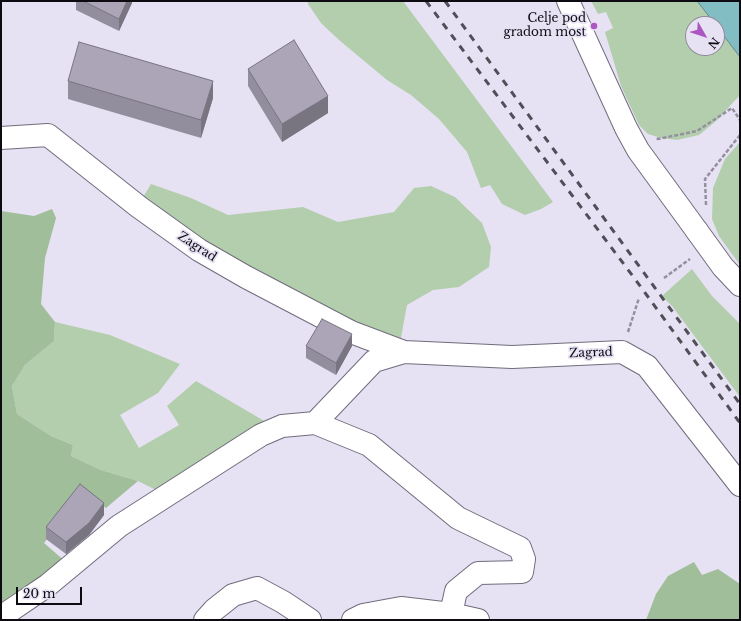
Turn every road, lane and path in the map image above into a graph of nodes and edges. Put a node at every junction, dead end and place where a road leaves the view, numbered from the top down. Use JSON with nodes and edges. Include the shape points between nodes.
{"nodes":[{"id":1,"x":568,"y":1,"type":"edge"},
{"id":2,"x":740,"y":120,"type":"edge"},
{"id":3,"x":654,"y":132,"type":"dead end"},
{"id":4,"x":740,"y":135,"type":"edge"},
{"id":5,"x":1,"y":138,"type":"edge"},
{"id":6,"x":706,"y":208,"type":"dead end"},
{"id":7,"x":703,"y":238,"type":"junction"},
{"id":8,"x":664,"y":278,"type":"dead end"},
{"id":9,"x":740,"y":284,"type":"edge"},
{"id":10,"x":639,"y":298,"type":"dead end"},
{"id":11,"x":404,"y":352,"type":"junction"},
{"id":12,"x":622,"y":352,"type":"junction"},
{"id":13,"x":315,"y":423,"type":"junction"},
{"id":14,"x":740,"y":485,"type":"edge"},
{"id":15,"x":451,"y":614,"type":"junction"},
{"id":16,"x":1,"y":617,"type":"edge"},
{"id":17,"x":205,"y":620,"type":"edge"},
{"id":18,"x":310,"y":620,"type":"edge"},
{"id":19,"x":353,"y":620,"type":"edge"},
{"id":20,"x":478,"y":620,"type":"edge"}],
"edges":[{"from":1,"to":7,"type":"street","via":[[638,150]]},
{"from":2,"to":3,"type":"path","via":[[732,108],[697,131],[658,139]]},
{"from":4,"to":6,"type":"path","via":[[705,179]]},
{"from":5,"to":11,"type":"street","name":"Zagrad","via":[[48,135],[139,207],[199,250],[351,332]]},
{"from":7,"to":8,"type":"path"},
{"from":7,"to":9,"type":"street","via":[[723,267]]},
{"from":10,"to":12,"type":"path"},
{"from":11,"to":12,"type":"street","name":"Zagrad","via":[[512,357]]},
{"from":11,"to":13,"type":"street","name":"Zagrad","via":[[374,360]]},
{"from":12,"to":14,"type":"street","name":"Zagrad","via":[[648,366]]},
{"from":13,"to":15,"type":"street","via":[[370,445],[458,518],[520,548],[524,559],[522,572],[478,574],[456,590]]},
{"from":13,"to":16,"type":"street","via":[[282,426],[261,435],[119,526],[48,585]]},
{"from":15,"to":19,"type":"street","via":[[401,608],[363,615]]},
{"from":15,"to":20,"type":"street"},
{"from":17,"to":18,"type":"street","via":[[233,595],[257,588]]}]}
